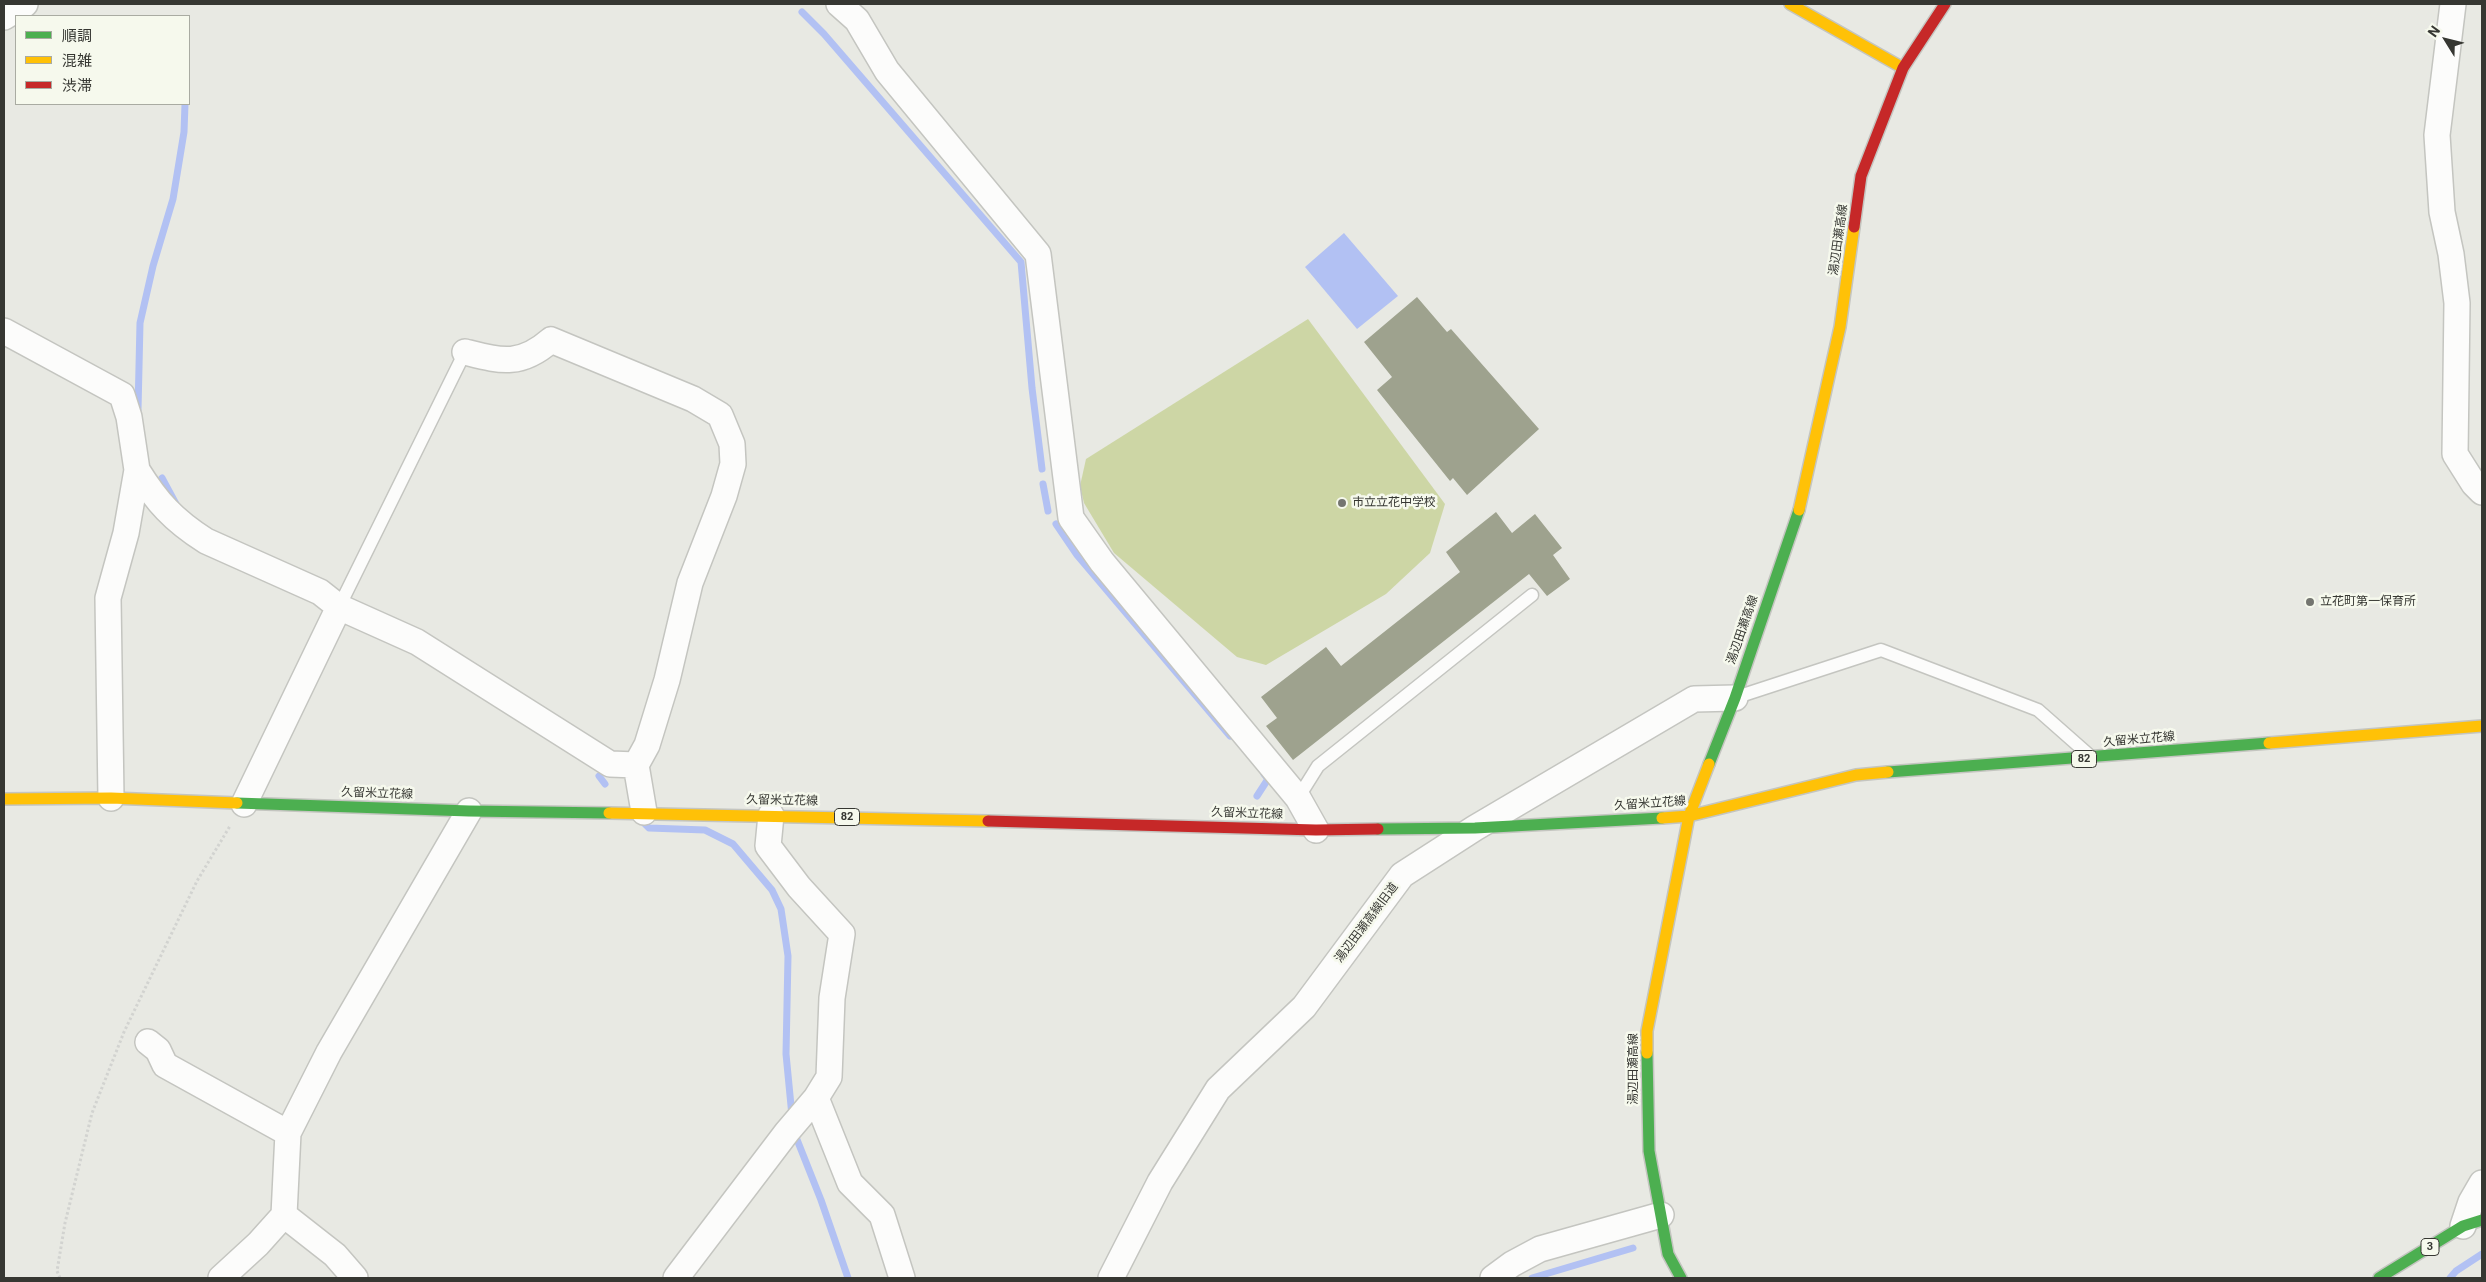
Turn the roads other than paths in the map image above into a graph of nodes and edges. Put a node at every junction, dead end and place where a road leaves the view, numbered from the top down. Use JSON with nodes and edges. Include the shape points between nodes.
{"nodes":[{"id":1,"x":25,"y":4,"type":"edge"},
{"id":2,"x":839,"y":4,"type":"edge"},
{"id":3,"x":1790,"y":4,"type":"edge"},
{"id":4,"x":1945,"y":4,"type":"edge"},
{"id":5,"x":2453,"y":4,"type":"edge"},
{"id":6,"x":4,"y":17,"type":"edge"},
{"id":7,"x":1903,"y":68,"type":"junction"},
{"id":8,"x":4,"y":331,"type":"edge"},
{"id":9,"x":465,"y":352,"type":"joint"},
{"id":10,"x":137,"y":470,"type":"junction"},
{"id":11,"x":2482,"y":492,"type":"edge"},
{"id":12,"x":1532,"y":595,"type":"dead end"},
{"id":13,"x":339,"y":607,"type":"junction"},
{"id":14,"x":1735,"y":698,"type":"junction"},
{"id":15,"x":2482,"y":726,"type":"edge"},
{"id":16,"x":2092,"y":758,"type":"junction"},
{"id":17,"x":636,"y":765,"type":"junction"},
{"id":18,"x":111,"y":798,"type":"junction"},
{"id":19,"x":1298,"y":798,"type":"junction"},
{"id":20,"x":4,"y":799,"type":"edge"},
{"id":21,"x":244,"y":804,"type":"junction"},
{"id":22,"x":469,"y":811,"type":"junction"},
{"id":23,"x":644,"y":812,"type":"junction"},
{"id":24,"x":771,"y":815,"type":"junction"},
{"id":25,"x":1689,"y":816,"type":"junction"},
{"id":26,"x":1475,"y":828,"type":"junction"},
{"id":27,"x":1316,"y":830,"type":"junction"},
{"id":28,"x":148,"y":1042,"type":"dead end"},
{"id":29,"x":816,"y":1098,"type":"junction"},
{"id":30,"x":288,"y":1133,"type":"junction"},
{"id":31,"x":2482,"y":1183,"type":"edge"},
{"id":32,"x":284,"y":1214,"type":"junction"},
{"id":33,"x":1661,"y":1215,"type":"junction"},
{"id":34,"x":2473,"y":1223,"type":"edge"},
{"id":35,"x":220,"y":1278,"type":"edge"},
{"id":36,"x":354,"y":1278,"type":"edge"},
{"id":37,"x":676,"y":1278,"type":"edge"},
{"id":38,"x":902,"y":1278,"type":"edge"},
{"id":39,"x":1110,"y":1278,"type":"edge"},
{"id":40,"x":1493,"y":1278,"type":"edge"},
{"id":41,"x":1681,"y":1278,"type":"edge"},
{"id":42,"x":2379,"y":1278,"type":"edge"}],
"edges":[{"from":1,"to":6,"type":"street"},
{"from":2,"to":19,"type":"street","via":[[857,20],[887,71],[1038,254],[1071,518],[1102,562]]},
{"from":3,"to":7,"type":"main road"},
{"from":4,"to":7,"type":"main road","name":"湯辺田瀬高線"},
{"from":5,"to":11,"type":"street","via":[[2437,135],[2442,212],[2457,302],[2455,454]]},
{"from":7,"to":14,"type":"main road","name":"湯辺田瀬高線","via":[[1862,176],[1840,327],[1802,500]]},
{"from":8,"to":10,"type":"street","via":[[122,395],[129,417]]},
{"from":9,"to":13,"type":"lane"},
{"from":9,"to":17,"type":"street","via":[[504,361],[537,353],[551,340],[693,399],[720,415],[732,444],[733,464],[690,583],[667,680],[647,745]]},
{"from":10,"to":13,"type":"street","via":[[155,500],[189,530],[206,541],[320,592]]},
{"from":10,"to":18,"type":"street","via":[[126,533],[108,598]]},
{"from":12,"to":19,"type":"lane","via":[[1318,766]]},
{"from":13,"to":17,"type":"street","via":[[417,642],[610,764]]},
{"from":13,"to":21,"type":"street"},
{"from":14,"to":16,"type":"lane","via":[[1881,650],[2038,710]]},
{"from":14,"to":25,"type":"main road","name":"湯辺田瀬高線"},
{"from":14,"to":26,"type":"street","name":"湯辺田瀬高線旧道","via":[[1694,699]]},
{"from":15,"to":16,"type":"main road","name":"久留米立花線","number":"82"},
{"from":16,"to":25,"type":"main road","name":"久留米立花線","number":"82","via":[[1856,775]]},
{"from":17,"to":23,"type":"street"},
{"from":18,"to":20,"type":"main road","name":"久留米立花線","number":"82"},
{"from":18,"to":21,"type":"main road","name":"久留米立花線","number":"82"},
{"from":19,"to":27,"type":"street"},
{"from":21,"to":22,"type":"main road","name":"久留米立花線","number":"82"},
{"from":22,"to":23,"type":"main road","name":"久留米立花線","number":"82"},
{"from":22,"to":30,"type":"street","via":[[329,1052]]},
{"from":23,"to":24,"type":"main road","name":"久留米立花線","number":"82"},
{"from":24,"to":27,"type":"main road","name":"久留米立花線","number":"82"},
{"from":24,"to":29,"type":"street","via":[[768,846],[842,934],[832,998],[829,1077]]},
{"from":25,"to":26,"type":"main road","name":"久留米立花線","number":"82"},
{"from":25,"to":33,"type":"main road","name":"湯辺田瀬高線","via":[[1647,1032],[1649,1151]]},
{"from":26,"to":27,"type":"main road","name":"久留米立花線","number":"82"},
{"from":26,"to":39,"type":"street","name":"湯辺田瀬高線旧道","via":[[1402,875],[1304,1007],[1218,1089],[1160,1182]]},
{"from":28,"to":30,"type":"street","via":[[158,1050],[165,1065]]},
{"from":29,"to":37,"type":"street"},
{"from":29,"to":38,"type":"street","via":[[850,1183],[882,1215]]},
{"from":30,"to":32,"type":"street"},
{"from":31,"to":34,"type":"street","via":[[2471,1202]]},
{"from":32,"to":35,"type":"street","via":[[258,1244]]},
{"from":32,"to":36,"type":"street","via":[[335,1255]]},
{"from":33,"to":40,"type":"street","via":[[1540,1249]]},
{"from":33,"to":41,"type":"main road","name":"湯辺田瀬高線","via":[[1668,1254]]},
{"from":34,"to":42,"type":"main road","number":"3"}]}
